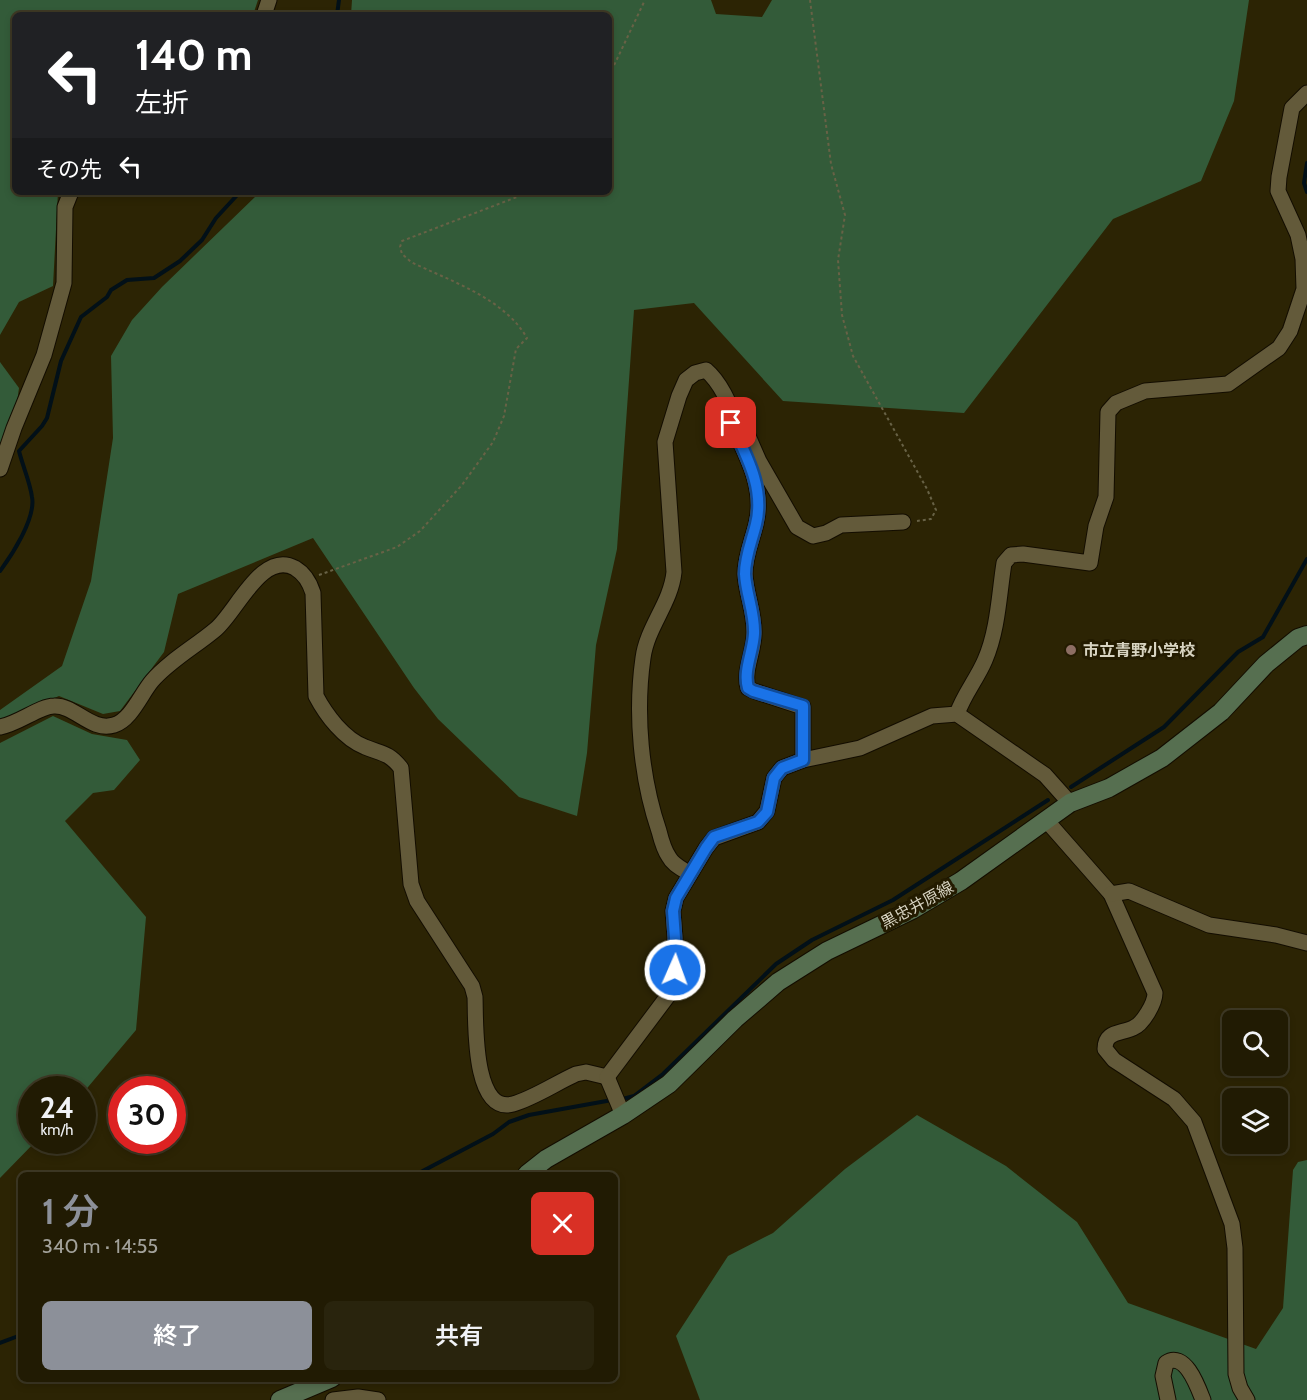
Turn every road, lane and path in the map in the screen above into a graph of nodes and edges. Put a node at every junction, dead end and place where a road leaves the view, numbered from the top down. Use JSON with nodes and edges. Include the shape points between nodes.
{"nodes":[{"id":1,"x":645,"y":0,"type":"edge"},
{"id":2,"x":810,"y":0,"type":"edge"},
{"id":3,"x":612,"y":70,"type":"edge"},
{"id":4,"x":1307,"y":93,"type":"edge"},
{"id":5,"x":70,"y":195,"type":"edge"},
{"id":6,"x":522,"y":195,"type":"edge"},
{"id":7,"x":736,"y":421,"type":"junction"},
{"id":8,"x":0,"y":469,"type":"edge"},
{"id":9,"x":903,"y":522,"type":"joint"},
{"id":10,"x":309,"y":582,"type":"junction"},
{"id":11,"x":1307,"y":635,"type":"edge"},
{"id":12,"x":957,"y":714,"type":"junction"},
{"id":13,"x":0,"y":727,"type":"edge"},
{"id":14,"x":803,"y":760,"type":"junction"},
{"id":15,"x":1070,"y":803,"type":"junction"},
{"id":16,"x":1046,"y":820,"type":"junction"},
{"id":17,"x":690,"y":874,"type":"junction"},
{"id":18,"x":1111,"y":894,"type":"junction"},
{"id":19,"x":1307,"y":943,"type":"edge"},
{"id":20,"x":607,"y":1077,"type":"junction"},
{"id":21,"x":619,"y":1105,"type":"junction"},
{"id":22,"x":530,"y":1172,"type":"edge"},
{"id":23,"x":323,"y":1382,"type":"edge"},
{"id":24,"x":280,"y":1400,"type":"edge"},
{"id":25,"x":333,"y":1400,"type":"edge"},
{"id":26,"x":378,"y":1400,"type":"edge"},
{"id":27,"x":1168,"y":1400,"type":"edge"},
{"id":28,"x":1203,"y":1400,"type":"edge"},
{"id":29,"x":1247,"y":1400,"type":"edge"}],
"edges":[{"from":1,"to":3,"type":"path"},
{"from":2,"to":9,"type":"path","via":[[831,164],[844,215],[838,260],[842,315],[853,356],[936,510],[931,519]]},
{"from":4,"to":12,"type":"street","via":[[1292,108],[1278,190],[1298,235],[1303,260],[1304,289],[1290,331],[1279,348],[1228,384],[1145,391],[1116,403],[1108,412],[1106,497],[1090,563],[1011,555],[1004,563],[995,629],[986,659]]},
{"from":5,"to":8,"type":"street","via":[[65,207],[64,283],[44,355]]},
{"from":6,"to":10,"type":"path","via":[[402,241],[400,247],[411,262],[489,300],[520,325],[527,338],[516,349],[504,416],[493,442],[462,485],[420,531],[397,547],[326,571]]},
{"from":7,"to":9,"type":"street","via":[[741,420],[759,461],[804,533],[813,536],[841,525]]},
{"from":7,"to":14,"type":"street","via":[[731,423],[748,460],[759,507],[745,575],[754,635],[746,681],[753,691],[803,706]]},
{"from":7,"to":17,"type":"street","via":[[714,377],[706,370],[695,373],[686,380],[678,396],[664,442],[673,585],[643,657],[639,732],[662,842],[669,858]]},
{"from":10,"to":13,"type":"street","via":[[289,565],[276,564],[261,573],[218,627],[154,679],[124,719],[114,725],[88,721],[55,705]]},
{"from":10,"to":20,"type":"street","via":[[314,593],[316,696],[351,740],[390,755],[401,768],[411,884],[417,901],[472,986],[479,1072],[488,1092],[499,1102],[512,1104],[576,1074]]},
{"from":11,"to":15,"type":"main road","name":"黒忠井原線","via":[[1266,664],[1221,712],[1162,758],[1108,788]]},
{"from":12,"to":14,"type":"street","via":[[932,716],[860,748]]},
{"from":12,"to":15,"type":"street","via":[[1045,775]]},
{"from":14,"to":17,"type":"street","via":[[782,768],[774,778],[767,812],[758,822],[714,837]]},
{"from":15,"to":16,"type":"main road","name":"黒忠井原線"},
{"from":16,"to":18,"type":"street"},
{"from":16,"to":21,"type":"main road","name":"黒忠井原線","via":[[961,881],[912,910],[827,951],[778,982],[669,1084]]},
{"from":17,"to":20,"type":"street","via":[[673,911],[675,970],[670,993]]},
{"from":18,"to":19,"type":"street","via":[[1129,891],[1209,925]]},
{"from":18,"to":29,"type":"street","via":[[1155,993],[1155,1002],[1136,1028],[1111,1034],[1105,1049],[1114,1060],[1174,1099],[1194,1122],[1232,1224],[1236,1374]]},
{"from":20,"to":21,"type":"street"},
{"from":21,"to":22,"type":"main road","name":"黒忠井原線"},
{"from":23,"to":24,"type":"main road"},
{"from":25,"to":26,"type":"street"},
{"from":27,"to":28,"type":"street","via":[[1163,1376],[1166,1363],[1171,1360],[1187,1368]]}]}
